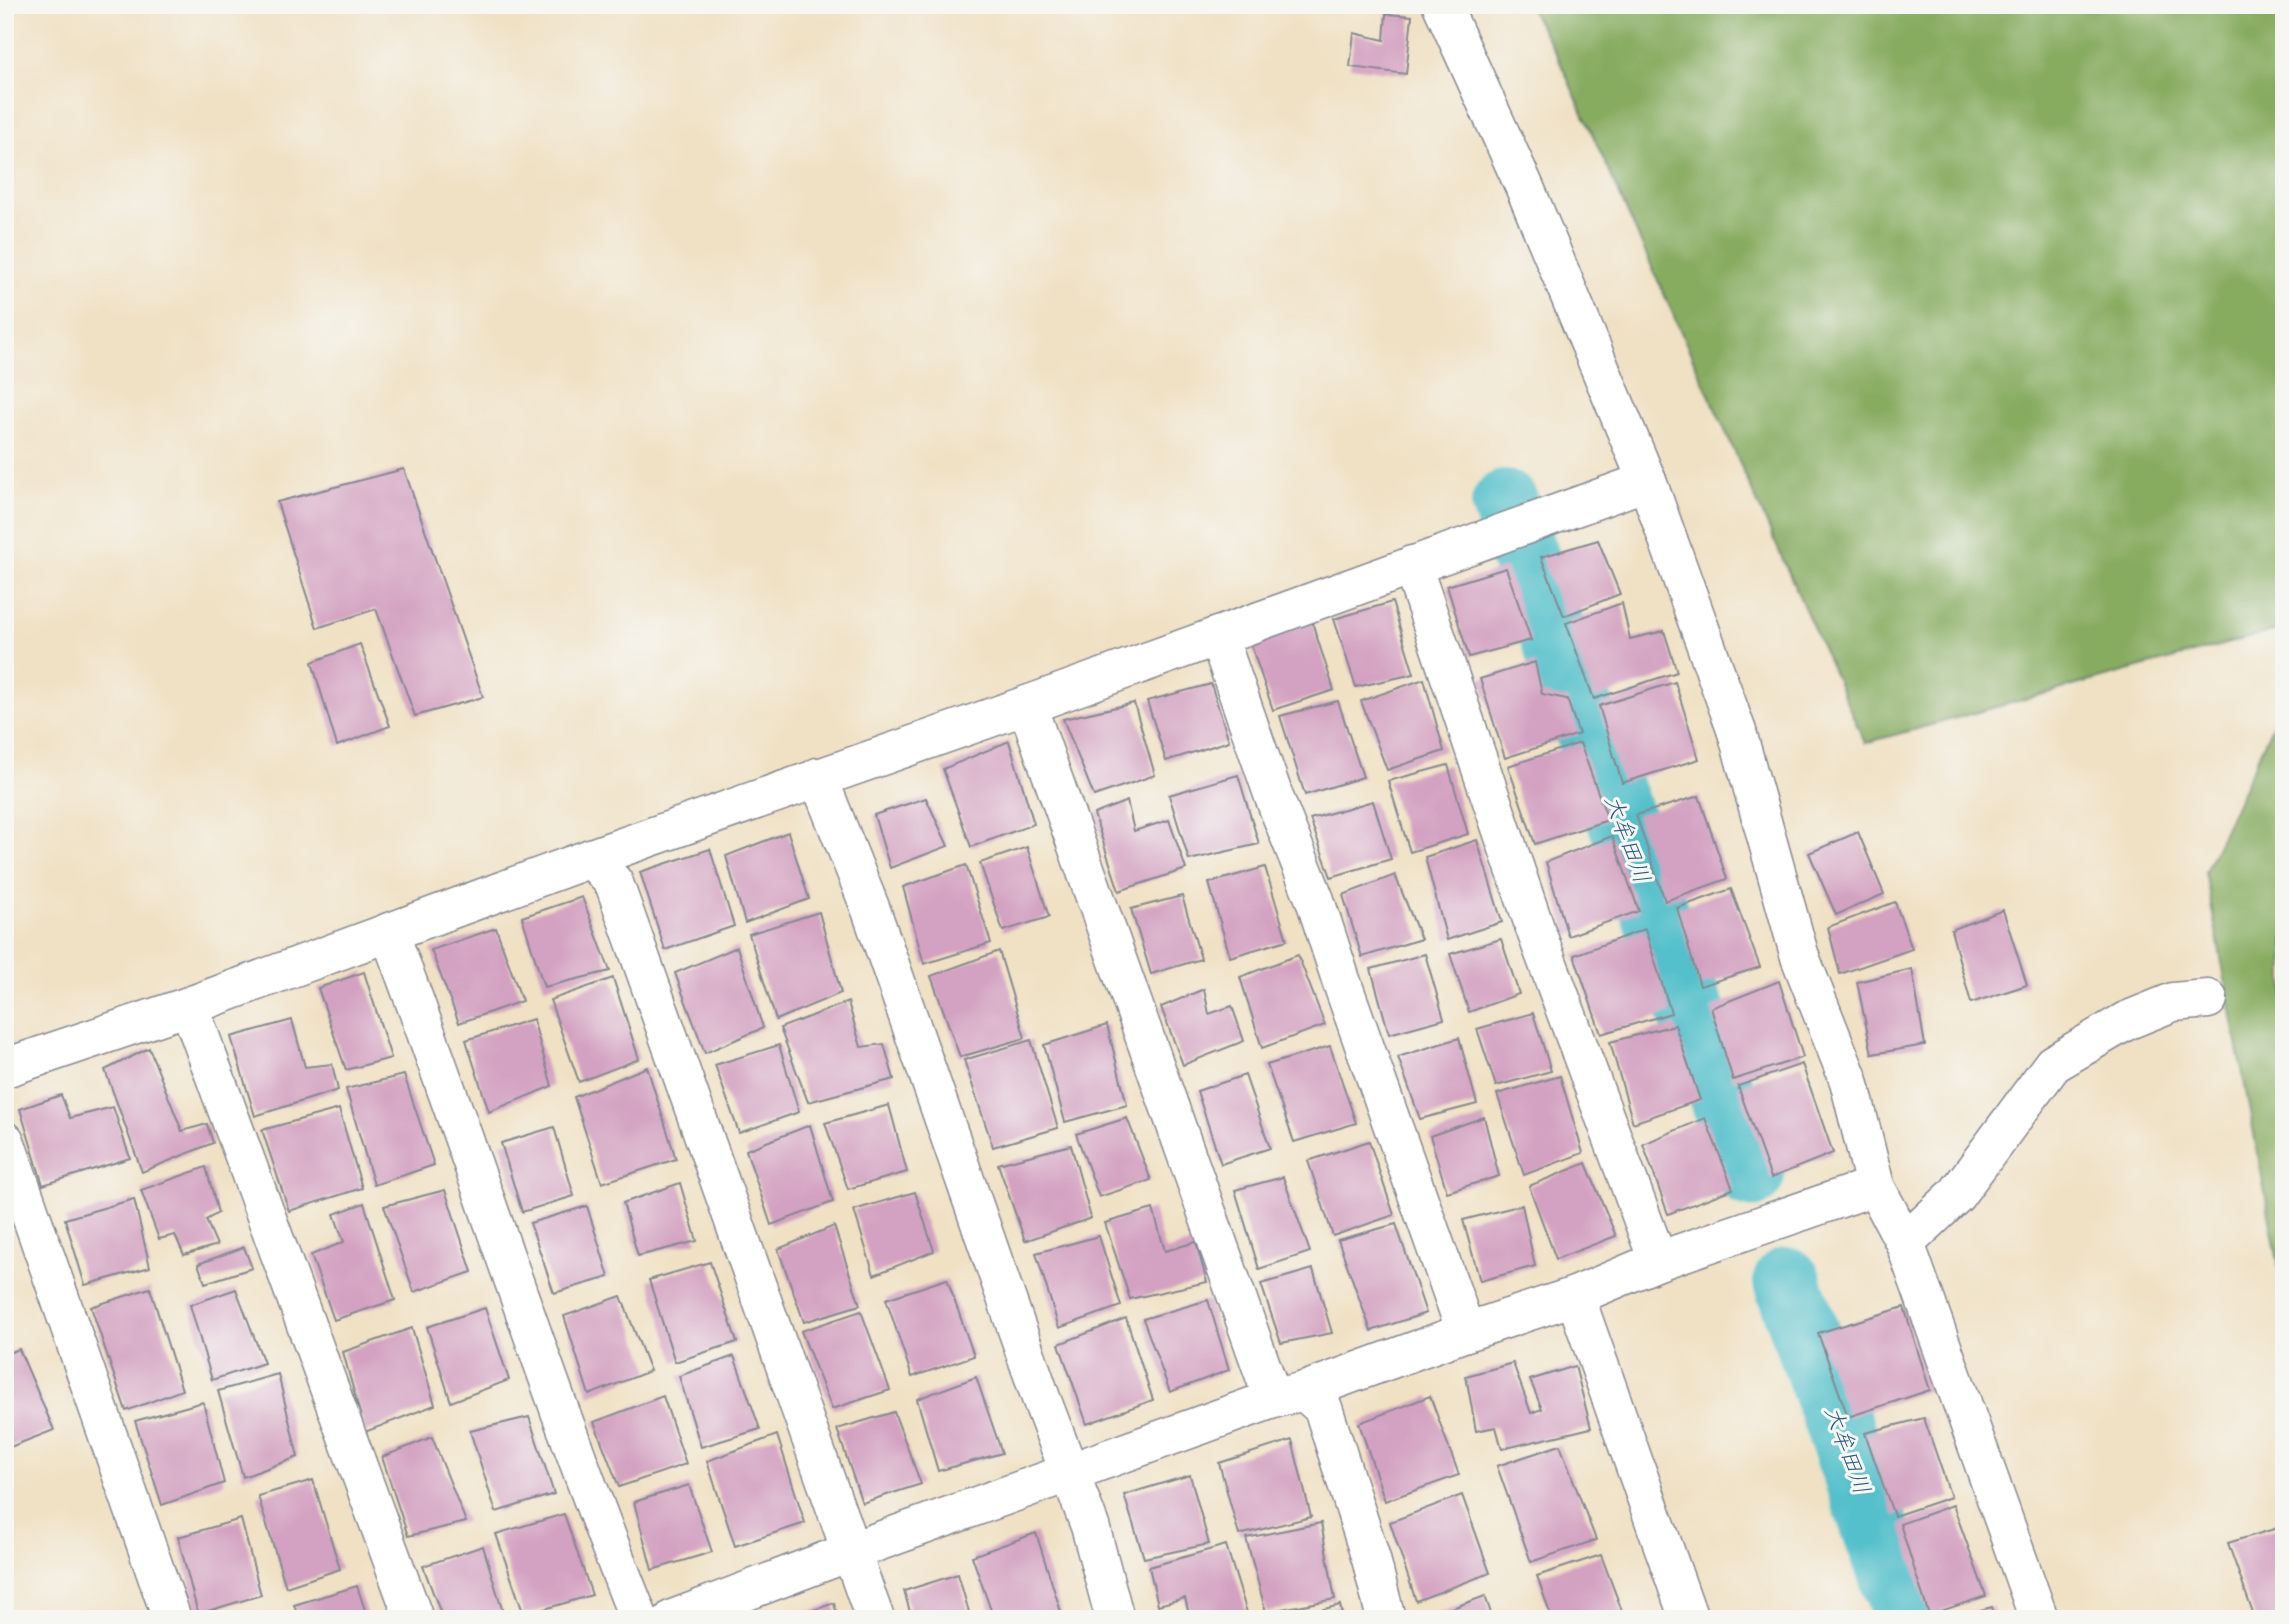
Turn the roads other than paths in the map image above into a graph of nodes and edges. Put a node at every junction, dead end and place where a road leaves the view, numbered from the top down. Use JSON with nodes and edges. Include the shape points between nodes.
{"nodes":[{"id":1,"x":1442,"y":5,"type":"edge"},
{"id":2,"x":1647,"y":481,"type":"junction"},
{"id":3,"x":1412,"y":565,"type":"junction"},
{"id":4,"x":1218,"y":636,"type":"junction"},
{"id":5,"x":1027,"y":705,"type":"junction"},
{"id":6,"x":818,"y":777,"type":"junction"},
{"id":7,"x":591,"y":858,"type":"junction"},
{"id":8,"x":389,"y":932,"type":"junction"},
{"id":9,"x":2208,"y":999,"type":"dead end"},
{"id":10,"x":189,"y":1006,"type":"junction"},
{"id":11,"x":5,"y":1068,"type":"edge"},
{"id":12,"x":5,"y":1141,"type":"edge"},
{"id":13,"x":1875,"y":1186,"type":"junction"},
{"id":14,"x":1905,"y":1243,"type":"junction"},
{"id":15,"x":1658,"y":1261,"type":"junction"},
{"id":16,"x":1575,"y":1296,"type":"junction"},
{"id":17,"x":1466,"y":1332,"type":"junction"},
{"id":18,"x":1289,"y":1395,"type":"junction"},
{"id":19,"x":1069,"y":1472,"type":"junction"},
{"id":20,"x":852,"y":1551,"type":"junction"},
{"id":21,"x":172,"y":1619,"type":"edge"},
{"id":22,"x":414,"y":1619,"type":"edge"},
{"id":23,"x":639,"y":1619,"type":"edge"},
{"id":24,"x":673,"y":1619,"type":"edge"},
{"id":25,"x":875,"y":1619,"type":"edge"},
{"id":26,"x":1115,"y":1619,"type":"edge"},
{"id":27,"x":1386,"y":1619,"type":"edge"},
{"id":28,"x":1689,"y":1619,"type":"edge"},
{"id":29,"x":2039,"y":1619,"type":"edge"}],
"edges":[{"from":1,"to":2,"type":"street","via":[[1525,188]]},
{"from":2,"to":3,"type":"street"},
{"from":2,"to":13,"type":"street","via":[[1737,732],[1800,957],[1849,1081]]},
{"from":3,"to":4,"type":"street"},
{"from":3,"to":15,"type":"street","via":[[1537,934]]},
{"from":4,"to":5,"type":"street"},
{"from":4,"to":17,"type":"street"},
{"from":5,"to":6,"type":"street"},
{"from":5,"to":18,"type":"street"},
{"from":6,"to":7,"type":"street"},
{"from":6,"to":19,"type":"street","via":[[871,910]]},
{"from":7,"to":8,"type":"street"},
{"from":7,"to":20,"type":"street","via":[[614,883]]},
{"from":8,"to":10,"type":"street"},
{"from":8,"to":23,"type":"street","via":[[592,1503]]},
{"from":9,"to":14,"type":"street","via":[[2173,1002],[2126,1021],[2053,1064],[1956,1195]]},
{"from":10,"to":11,"type":"street"},
{"from":10,"to":22,"type":"street"},
{"from":12,"to":21,"type":"street"},
{"from":13,"to":14,"type":"street"},
{"from":13,"to":15,"type":"street"},
{"from":14,"to":29,"type":"street"},
{"from":15,"to":16,"type":"street"},
{"from":16,"to":17,"type":"street"},
{"from":16,"to":28,"type":"street"},
{"from":17,"to":18,"type":"street"},
{"from":18,"to":19,"type":"street"},
{"from":18,"to":27,"type":"street","via":[[1323,1408]]},
{"from":19,"to":20,"type":"street"},
{"from":19,"to":26,"type":"street","via":[[1090,1526]]},
{"from":20,"to":24,"type":"street"},
{"from":20,"to":25,"type":"street"}]}
